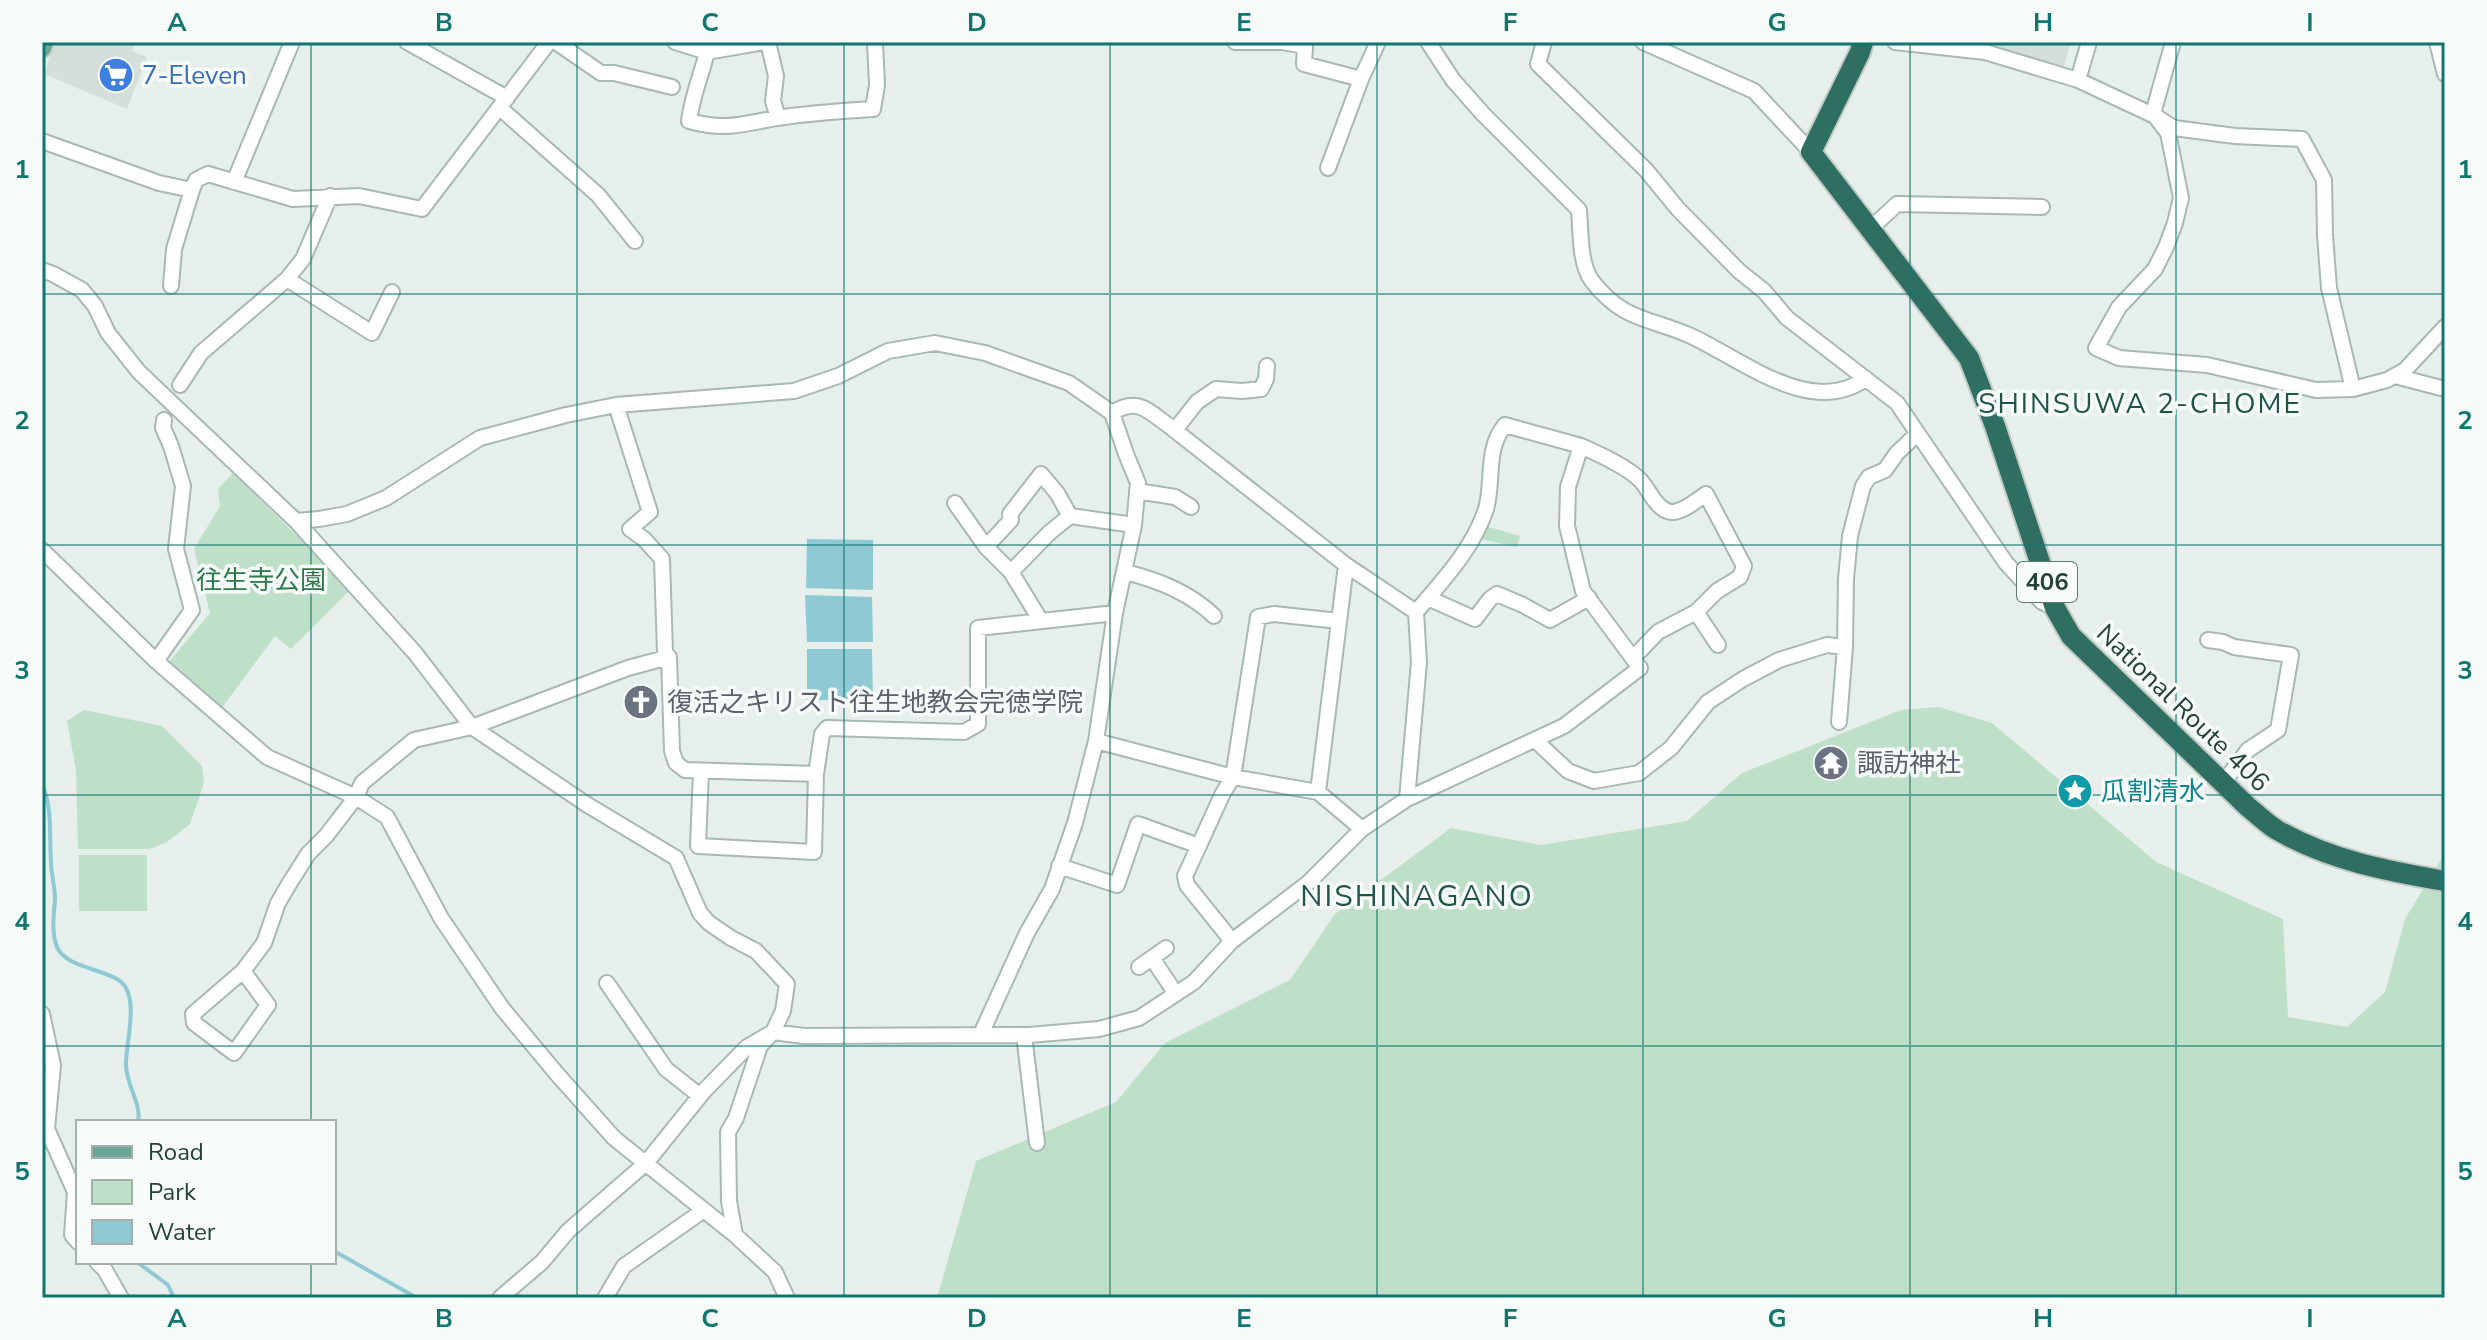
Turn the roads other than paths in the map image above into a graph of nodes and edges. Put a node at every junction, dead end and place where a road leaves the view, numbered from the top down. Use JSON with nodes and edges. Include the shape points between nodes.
{"nodes":[{"id":1,"x":44,"y":42,"type":"edge"},
{"id":2,"x":549,"y":42,"type":"edge"},
{"id":3,"x":556,"y":42,"type":"edge"},
{"id":4,"x":675,"y":42,"type":"edge"},
{"id":5,"x":767,"y":42,"type":"edge"},
{"id":6,"x":875,"y":42,"type":"edge"},
{"id":7,"x":1235,"y":42,"type":"edge"},
{"id":8,"x":1281,"y":42,"type":"edge"},
{"id":9,"x":1378,"y":42,"type":"edge"},
{"id":10,"x":1428,"y":42,"type":"edge"},
{"id":11,"x":1544,"y":42,"type":"edge"},
{"id":12,"x":1643,"y":42,"type":"edge"},
{"id":13,"x":1863,"y":42,"type":"edge"},
{"id":14,"x":1895,"y":42,"type":"edge"},
{"id":15,"x":2089,"y":42,"type":"edge"},
{"id":16,"x":2173,"y":42,"type":"edge"},
{"id":17,"x":290,"y":43,"type":"edge"},
{"id":18,"x":411,"y":43,"type":"edge"},
{"id":19,"x":2435,"y":45,"type":"edge"},
{"id":20,"x":42,"y":48,"type":"edge"},
{"id":21,"x":707,"y":52,"type":"junction"},
{"id":22,"x":2445,"y":74,"type":"edge"},
{"id":23,"x":1361,"y":79,"type":"junction"},
{"id":24,"x":2078,"y":80,"type":"junction"},
{"id":25,"x":672,"y":87,"type":"dead end"},
{"id":26,"x":503,"y":103,"type":"junction"},
{"id":27,"x":2155,"y":116,"type":"junction"},
{"id":28,"x":778,"y":118,"type":"junction"},
{"id":29,"x":42,"y":141,"type":"edge"},
{"id":30,"x":1811,"y":152,"type":"junction"},
{"id":31,"x":1328,"y":168,"type":"dead end"},
{"id":32,"x":234,"y":182,"type":"junction"},
{"id":33,"x":192,"y":190,"type":"junction"},
{"id":34,"x":330,"y":196,"type":"junction"},
{"id":35,"x":2042,"y":207,"type":"dead end"},
{"id":36,"x":1869,"y":230,"type":"junction"},
{"id":37,"x":635,"y":241,"type":"dead end"},
{"id":38,"x":42,"y":270,"type":"edge"},
{"id":39,"x":287,"y":279,"type":"junction"},
{"id":40,"x":171,"y":286,"type":"dead end"},
{"id":41,"x":392,"y":292,"type":"dead end"},
{"id":42,"x":2445,"y":327,"type":"edge"},
{"id":43,"x":1267,"y":366,"type":"dead end"},
{"id":44,"x":2395,"y":376,"type":"junction"},
{"id":45,"x":1865,"y":379,"type":"junction"},
{"id":46,"x":180,"y":385,"type":"dead end"},
{"id":47,"x":2353,"y":389,"type":"junction"},
{"id":48,"x":2445,"y":389,"type":"edge"},
{"id":49,"x":616,"y":405,"type":"junction"},
{"id":50,"x":1112,"y":413,"type":"junction"},
{"id":51,"x":164,"y":420,"type":"dead end"},
{"id":52,"x":1175,"y":430,"type":"junction"},
{"id":53,"x":1917,"y":434,"type":"junction"},
{"id":54,"x":1581,"y":446,"type":"junction"},
{"id":55,"x":1137,"y":491,"type":"junction"},
{"id":56,"x":955,"y":503,"type":"dead end"},
{"id":57,"x":1191,"y":507,"type":"dead end"},
{"id":58,"x":1070,"y":516,"type":"junction"},
{"id":59,"x":296,"y":521,"type":"junction"},
{"id":60,"x":1134,"y":525,"type":"junction"},
{"id":61,"x":986,"y":547,"type":"junction"},
{"id":62,"x":42,"y":550,"type":"edge"},
{"id":63,"x":1346,"y":565,"type":"junction"},
{"id":64,"x":1011,"y":572,"type":"junction"},
{"id":65,"x":1125,"y":572,"type":"junction"},
{"id":66,"x":1428,"y":598,"type":"junction"},
{"id":67,"x":1589,"y":598,"type":"junction"},
{"id":68,"x":2055,"y":608,"type":"junction"},
{"id":69,"x":1416,"y":612,"type":"junction"},
{"id":70,"x":1696,"y":612,"type":"junction"},
{"id":71,"x":1115,"y":613,"type":"junction"},
{"id":72,"x":1214,"y":616,"type":"dead end"},
{"id":73,"x":1041,"y":621,"type":"junction"},
{"id":74,"x":1339,"y":621,"type":"junction"},
{"id":75,"x":2208,"y":640,"type":"dead end"},
{"id":76,"x":1718,"y":645,"type":"dead end"},
{"id":77,"x":1845,"y":647,"type":"junction"},
{"id":78,"x":669,"y":657,"type":"junction"},
{"id":79,"x":156,"y":661,"type":"junction"},
{"id":80,"x":1637,"y":663,"type":"junction"},
{"id":81,"x":1839,"y":722,"type":"dead end"},
{"id":82,"x":472,"y":727,"type":"junction"},
{"id":83,"x":1535,"y":740,"type":"junction"},
{"id":84,"x":1096,"y":741,"type":"junction"},
{"id":85,"x":701,"y":771,"type":"junction"},
{"id":86,"x":816,"y":774,"type":"junction"},
{"id":87,"x":1233,"y":777,"type":"junction"},
{"id":88,"x":2223,"y":783,"type":"junction"},
{"id":89,"x":1318,"y":792,"type":"junction"},
{"id":90,"x":356,"y":797,"type":"junction"},
{"id":91,"x":1407,"y":799,"type":"junction"},
{"id":92,"x":1362,"y":829,"type":"junction"},
{"id":93,"x":1199,"y":846,"type":"junction"},
{"id":94,"x":1059,"y":866,"type":"junction"},
{"id":95,"x":2445,"y":881,"type":"edge"},
{"id":96,"x":1232,"y":941,"type":"junction"},
{"id":97,"x":1166,"y":948,"type":"dead end"},
{"id":98,"x":1152,"y":958,"type":"junction"},
{"id":99,"x":1139,"y":967,"type":"dead end"},
{"id":100,"x":243,"y":971,"type":"junction"},
{"id":101,"x":607,"y":983,"type":"dead end"},
{"id":102,"x":1176,"y":994,"type":"junction"},
{"id":103,"x":42,"y":1014,"type":"edge"},
{"id":104,"x":773,"y":1032,"type":"junction"},
{"id":105,"x":981,"y":1034,"type":"junction"},
{"id":106,"x":1024,"y":1035,"type":"junction"},
{"id":107,"x":700,"y":1096,"type":"junction"},
{"id":108,"x":1037,"y":1143,"type":"dead end"},
{"id":109,"x":646,"y":1163,"type":"junction"},
{"id":110,"x":704,"y":1210,"type":"junction"},
{"id":111,"x":735,"y":1235,"type":"junction"},
{"id":112,"x":76,"y":1240,"type":"edge"},
{"id":113,"x":99,"y":1264,"type":"edge"},
{"id":114,"x":121,"y":1298,"type":"edge"},
{"id":115,"x":500,"y":1298,"type":"edge"},
{"id":116,"x":605,"y":1298,"type":"edge"},
{"id":117,"x":787,"y":1298,"type":"edge"}],
"edges":[{"from":1,"to":20,"type":"main road"},
{"from":2,"to":26,"type":"street"},
{"from":3,"to":25,"type":"street","via":[[601,73]]},
{"from":4,"to":21,"type":"street"},
{"from":5,"to":21,"type":"street"},
{"from":5,"to":28,"type":"street","via":[[776,76],[773,101]]},
{"from":6,"to":28,"type":"street","via":[[873,109]]},
{"from":7,"to":8,"type":"street"},
{"from":8,"to":23,"type":"street","via":[[1305,46],[1304,64]]},
{"from":9,"to":23,"type":"street"},
{"from":10,"to":45,"type":"street","via":[[1483,114],[1579,210],[1589,278],[1627,314],[1691,336],[1784,383],[1833,392]]},
{"from":11,"to":45,"type":"street","via":[[1538,64],[1787,318]]},
{"from":12,"to":30,"type":"street","via":[[1754,91]]},
{"from":13,"to":30,"type":"highway"},
{"from":14,"to":24,"type":"street","via":[[1985,52]]},
{"from":15,"to":24,"type":"street"},
{"from":16,"to":27,"type":"street"},
{"from":17,"to":32,"type":"street"},
{"from":18,"to":26,"type":"street"},
{"from":19,"to":22,"type":"street"},
{"from":21,"to":28,"type":"street","via":[[689,121],[733,127]]},
{"from":23,"to":31,"type":"street"},
{"from":24,"to":27,"type":"street"},
{"from":26,"to":34,"type":"street","via":[[422,209],[359,196]]},
{"from":26,"to":37,"type":"street","via":[[598,195]]},
{"from":27,"to":47,"type":"street","via":[[2174,128],[2302,139],[2324,180],[2329,288]]},
{"from":27,"to":47,"type":"street","via":[[2168,133],[2181,198],[2175,223],[2155,269],[2119,307],[2096,348],[2119,358],[2207,365],[2316,390]]},
{"from":29,"to":33,"type":"street"},
{"from":30,"to":36,"type":"highway","name":"National Route 406","number":"406"},
{"from":32,"to":33,"type":"street","via":[[208,174],[196,180]]},
{"from":32,"to":34,"type":"street","via":[[293,199]]},
{"from":33,"to":40,"type":"street","via":[[174,249]]},
{"from":34,"to":39,"type":"street","via":[[303,259]]},
{"from":35,"to":36,"type":"street","via":[[1897,204]]},
{"from":36,"to":68,"type":"highway","name":"National Route 406","number":"406","via":[[1969,358]]},
{"from":38,"to":59,"type":"street","via":[[82,290],[139,372]]},
{"from":39,"to":41,"type":"street","via":[[372,333]]},
{"from":39,"to":46,"type":"street","via":[[201,353]]},
{"from":42,"to":44,"type":"street"},
{"from":43,"to":52,"type":"street","via":[[1261,389],[1216,389],[1197,402]]},
{"from":44,"to":47,"type":"street"},
{"from":44,"to":48,"type":"street"},
{"from":45,"to":53,"type":"street","via":[[1897,403]]},
{"from":49,"to":50,"type":"street","via":[[794,391],[888,351],[935,343],[985,353],[1069,383]]},
{"from":49,"to":59,"type":"street","via":[[480,438],[386,498],[347,514]]},
{"from":49,"to":78,"type":"street","via":[[650,512],[630,529],[662,559]]},
{"from":50,"to":52,"type":"street","via":[[1139,405]]},
{"from":50,"to":55,"type":"street"},
{"from":51,"to":79,"type":"street","via":[[183,486],[176,549],[192,610]]},
{"from":52,"to":63,"type":"street"},
{"from":53,"to":68,"type":"street","via":[[2006,563],[2042,602]]},
{"from":53,"to":77,"type":"street","via":[[1863,486],[1850,536]]},
{"from":54,"to":66,"type":"street","via":[[1505,425],[1494,437],[1486,508],[1466,552]]},
{"from":54,"to":67,"type":"street","via":[[1568,487],[1567,526]]},
{"from":54,"to":70,"type":"street","via":[[1633,474],[1670,512],[1706,494],[1744,566],[1740,577]]},
{"from":55,"to":57,"type":"street","via":[[1175,497]]},
{"from":55,"to":60,"type":"street"},
{"from":56,"to":61,"type":"street"},
{"from":58,"to":60,"type":"street"},
{"from":58,"to":61,"type":"street","via":[[1041,474]]},
{"from":58,"to":64,"type":"street"},
{"from":59,"to":82,"type":"street","via":[[415,653]]},
{"from":60,"to":65,"type":"street"},
{"from":61,"to":64,"type":"street"},
{"from":62,"to":79,"type":"street"},
{"from":63,"to":69,"type":"street"},
{"from":63,"to":74,"type":"street"},
{"from":64,"to":73,"type":"street"},
{"from":65,"to":71,"type":"street"},
{"from":65,"to":72,"type":"street","via":[[1175,589]]},
{"from":66,"to":67,"type":"street","via":[[1475,619],[1497,594],[1550,620]]},
{"from":66,"to":69,"type":"street"},
{"from":67,"to":80,"type":"street"},
{"from":68,"to":88,"type":"highway","name":"National Route 406","number":"406","via":[[2071,636]]},
{"from":69,"to":91,"type":"street","via":[[1419,662]]},
{"from":70,"to":76,"type":"street"},
{"from":70,"to":80,"type":"street","via":[[1658,632]]},
{"from":71,"to":73,"type":"street"},
{"from":71,"to":84,"type":"street"},
{"from":73,"to":86,"type":"street","via":[[978,628],[978,724],[964,732],[827,728]]},
{"from":74,"to":87,"type":"street","via":[[1258,617]]},
{"from":74,"to":89,"type":"street"},
{"from":75,"to":88,"type":"street","via":[[2291,655],[2278,730],[2248,750]]},
{"from":77,"to":81,"type":"street"},
{"from":77,"to":83,"type":"street","via":[[1827,645],[1779,660],[1743,679],[1708,702],[1671,748],[1639,773],[1594,781],[1568,771]]},
{"from":78,"to":82,"type":"street"},
{"from":78,"to":85,"type":"street","via":[[672,751],[685,770]]},
{"from":79,"to":90,"type":"street","via":[[267,757]]},
{"from":80,"to":83,"type":"street","via":[[1564,726]]},
{"from":82,"to":90,"type":"street","via":[[414,740],[362,783]]},
{"from":82,"to":104,"type":"street","via":[[676,858],[700,913],[756,951],[787,984]]},
{"from":83,"to":91,"type":"street"},
{"from":84,"to":87,"type":"street"},
{"from":84,"to":94,"type":"street"},
{"from":85,"to":86,"type":"street"},
{"from":85,"to":86,"type":"street","via":[[698,846],[814,852]]},
{"from":87,"to":89,"type":"street"},
{"from":87,"to":93,"type":"street"},
{"from":88,"to":95,"type":"highway","name":"National Route 406","number":"406","via":[[2275,829],[2307,844],[2382,870]]},
{"from":89,"to":92,"type":"street"},
{"from":90,"to":100,"type":"street","via":[[294,875],[264,943]]},
{"from":90,"to":109,"type":"street","via":[[387,817],[441,918],[502,1008],[614,1138]]},
{"from":91,"to":92,"type":"street"},
{"from":92,"to":96,"type":"street","via":[[1308,883]]},
{"from":93,"to":94,"type":"street","via":[[1138,824],[1117,885]]},
{"from":93,"to":96,"type":"street","via":[[1185,876],[1187,885]]},
{"from":94,"to":105,"type":"street"},
{"from":96,"to":102,"type":"street"},
{"from":97,"to":98,"type":"street"},
{"from":98,"to":99,"type":"street"},
{"from":98,"to":102,"type":"street"},
{"from":100,"to":100,"type":"street","via":[[268,1005],[234,1053],[194,1023],[193,1014]]},
{"from":101,"to":107,"type":"street","via":[[666,1069]]},
{"from":102,"to":106,"type":"street","via":[[1139,1018],[1099,1029]]},
{"from":103,"to":112,"type":"street","via":[[53,1065],[47,1129],[75,1192]]},
{"from":104,"to":105,"type":"street"},
{"from":104,"to":107,"type":"street","via":[[747,1047]]},
{"from":104,"to":111,"type":"street","via":[[760,1046],[728,1132]]},
{"from":105,"to":106,"type":"street"},
{"from":106,"to":108,"type":"street"},
{"from":107,"to":109,"type":"street"},
{"from":109,"to":110,"type":"street"},
{"from":109,"to":115,"type":"street"},
{"from":110,"to":111,"type":"street"},
{"from":110,"to":116,"type":"street","via":[[624,1266]]},
{"from":111,"to":117,"type":"street","via":[[775,1272]]},
{"from":113,"to":114,"type":"street"}]}
